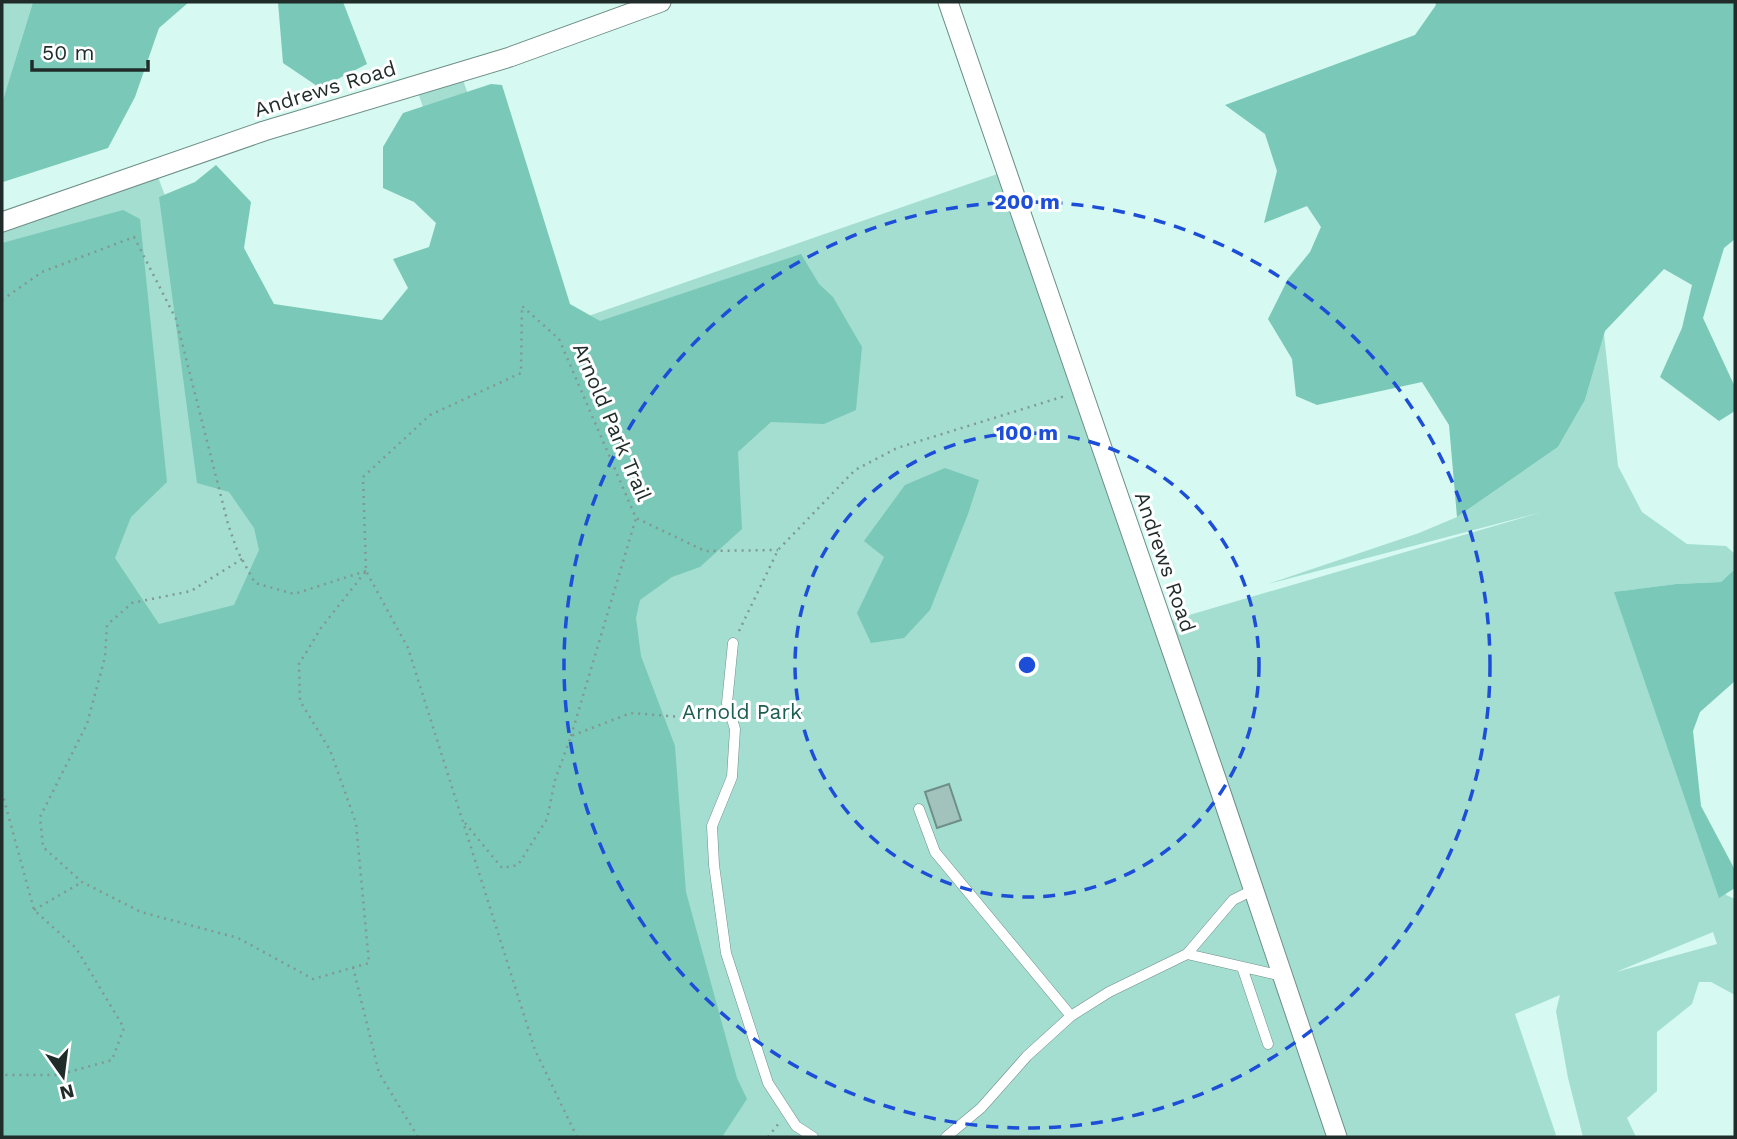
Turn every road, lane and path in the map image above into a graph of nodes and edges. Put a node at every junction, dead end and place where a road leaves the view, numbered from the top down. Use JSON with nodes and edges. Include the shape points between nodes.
{"nodes":[{"id":1,"x":661,"y":2,"type":"edge"},
{"id":2,"x":948,"y":2,"type":"edge"},
{"id":3,"x":2,"y":222,"type":"edge"},
{"id":4,"x":2,"y":300,"type":"edge"},
{"id":5,"x":1081,"y":391,"type":"junction"},
{"id":6,"x":636,"y":518,"type":"junction"},
{"id":7,"x":778,"y":550,"type":"junction"},
{"id":8,"x":242,"y":559,"type":"junction"},
{"id":9,"x":366,"y":570,"type":"junction"},
{"id":10,"x":733,"y":643,"type":"joint"},
{"id":11,"x":727,"y":703,"type":"junction"},
{"id":12,"x":571,"y":736,"type":"junction"},
{"id":13,"x":2,"y":792,"type":"edge"},
{"id":14,"x":919,"y":809,"type":"dead end"},
{"id":15,"x":462,"y":820,"type":"junction"},
{"id":16,"x":82,"y":882,"type":"junction"},
{"id":17,"x":1253,"y":890,"type":"junction"},
{"id":18,"x":34,"y":910,"type":"junction"},
{"id":19,"x":1187,"y":954,"type":"junction"},
{"id":20,"x":353,"y":967,"type":"junction"},
{"id":21,"x":1242,"y":967,"type":"junction"},
{"id":22,"x":1282,"y":976,"type":"junction"},
{"id":23,"x":1071,"y":1016,"type":"junction"},
{"id":24,"x":1268,"y":1044,"type":"dead end"},
{"id":25,"x":2,"y":1075,"type":"edge"},
{"id":26,"x":788,"y":1113,"type":"junction"},
{"id":27,"x":418,"y":1137,"type":"edge"},
{"id":28,"x":577,"y":1137,"type":"edge"},
{"id":29,"x":768,"y":1137,"type":"edge"},
{"id":30,"x":813,"y":1137,"type":"edge"},
{"id":31,"x":946,"y":1137,"type":"edge"},
{"id":32,"x":1337,"y":1137,"type":"edge"}],
"edges":[{"from":1,"to":3,"type":"street","name":"Andrews Road","via":[[521,53],[264,131]]},
{"from":2,"to":5,"type":"street","name":"Andrews Road"},
{"from":4,"to":8,"type":"path","via":[[42,272],[134,237],[176,319],[228,524]]},
{"from":5,"to":7,"type":"path","via":[[887,453],[855,470]]},
{"from":5,"to":17,"type":"street","name":"Andrews Road"},
{"from":6,"to":7,"type":"path","name":"Arnold Park Trail","via":[[705,551]]},
{"from":6,"to":9,"type":"path","name":"Arnold Park Trail","via":[[559,339],[522,306],[521,373],[430,415],[363,477]]},
{"from":6,"to":12,"type":"path"},
{"from":7,"to":10,"type":"path"},
{"from":8,"to":9,"type":"path","via":[[255,583],[294,594]]},
{"from":8,"to":16,"type":"path","via":[[191,591],[132,603],[107,625],[105,657],[87,723],[40,817],[43,848]]},
{"from":9,"to":15,"type":"path","name":"Arnold Park Trail","via":[[408,648]]},
{"from":9,"to":20,"type":"path","via":[[299,664],[300,701],[330,750],[356,823],[369,962]]},
{"from":10,"to":11,"type":"lane"},
{"from":11,"to":12,"type":"path","via":[[681,717],[631,713]]},
{"from":11,"to":26,"type":"lane","via":[[735,729],[732,777],[712,826],[726,953],[768,1083]]},
{"from":12,"to":15,"type":"path","name":"Arnold Park Trail","via":[[547,819],[518,865],[502,868]]},
{"from":13,"to":18,"type":"path"},
{"from":14,"to":23,"type":"lane","via":[[935,852]]},
{"from":15,"to":28,"type":"path","name":"Arnold Park Trail","via":[[535,1050]]},
{"from":16,"to":18,"type":"path"},
{"from":16,"to":20,"type":"path","via":[[141,912],[238,938],[313,979]]},
{"from":17,"to":19,"type":"lane","via":[[1233,900]]},
{"from":17,"to":22,"type":"street","name":"Andrews Road"},
{"from":18,"to":25,"type":"path","via":[[76,948],[124,1028],[111,1060],[58,1075]]},
{"from":19,"to":21,"type":"lane"},
{"from":19,"to":23,"type":"lane"},
{"from":20,"to":27,"type":"path","via":[[379,1073]]},
{"from":21,"to":22,"type":"lane"},
{"from":21,"to":24,"type":"lane"},
{"from":22,"to":32,"type":"street","name":"Andrews Road"},
{"from":23,"to":31,"type":"lane","via":[[981,1108]]},
{"from":26,"to":29,"type":"path"},
{"from":26,"to":30,"type":"lane","via":[[796,1126]]}]}
